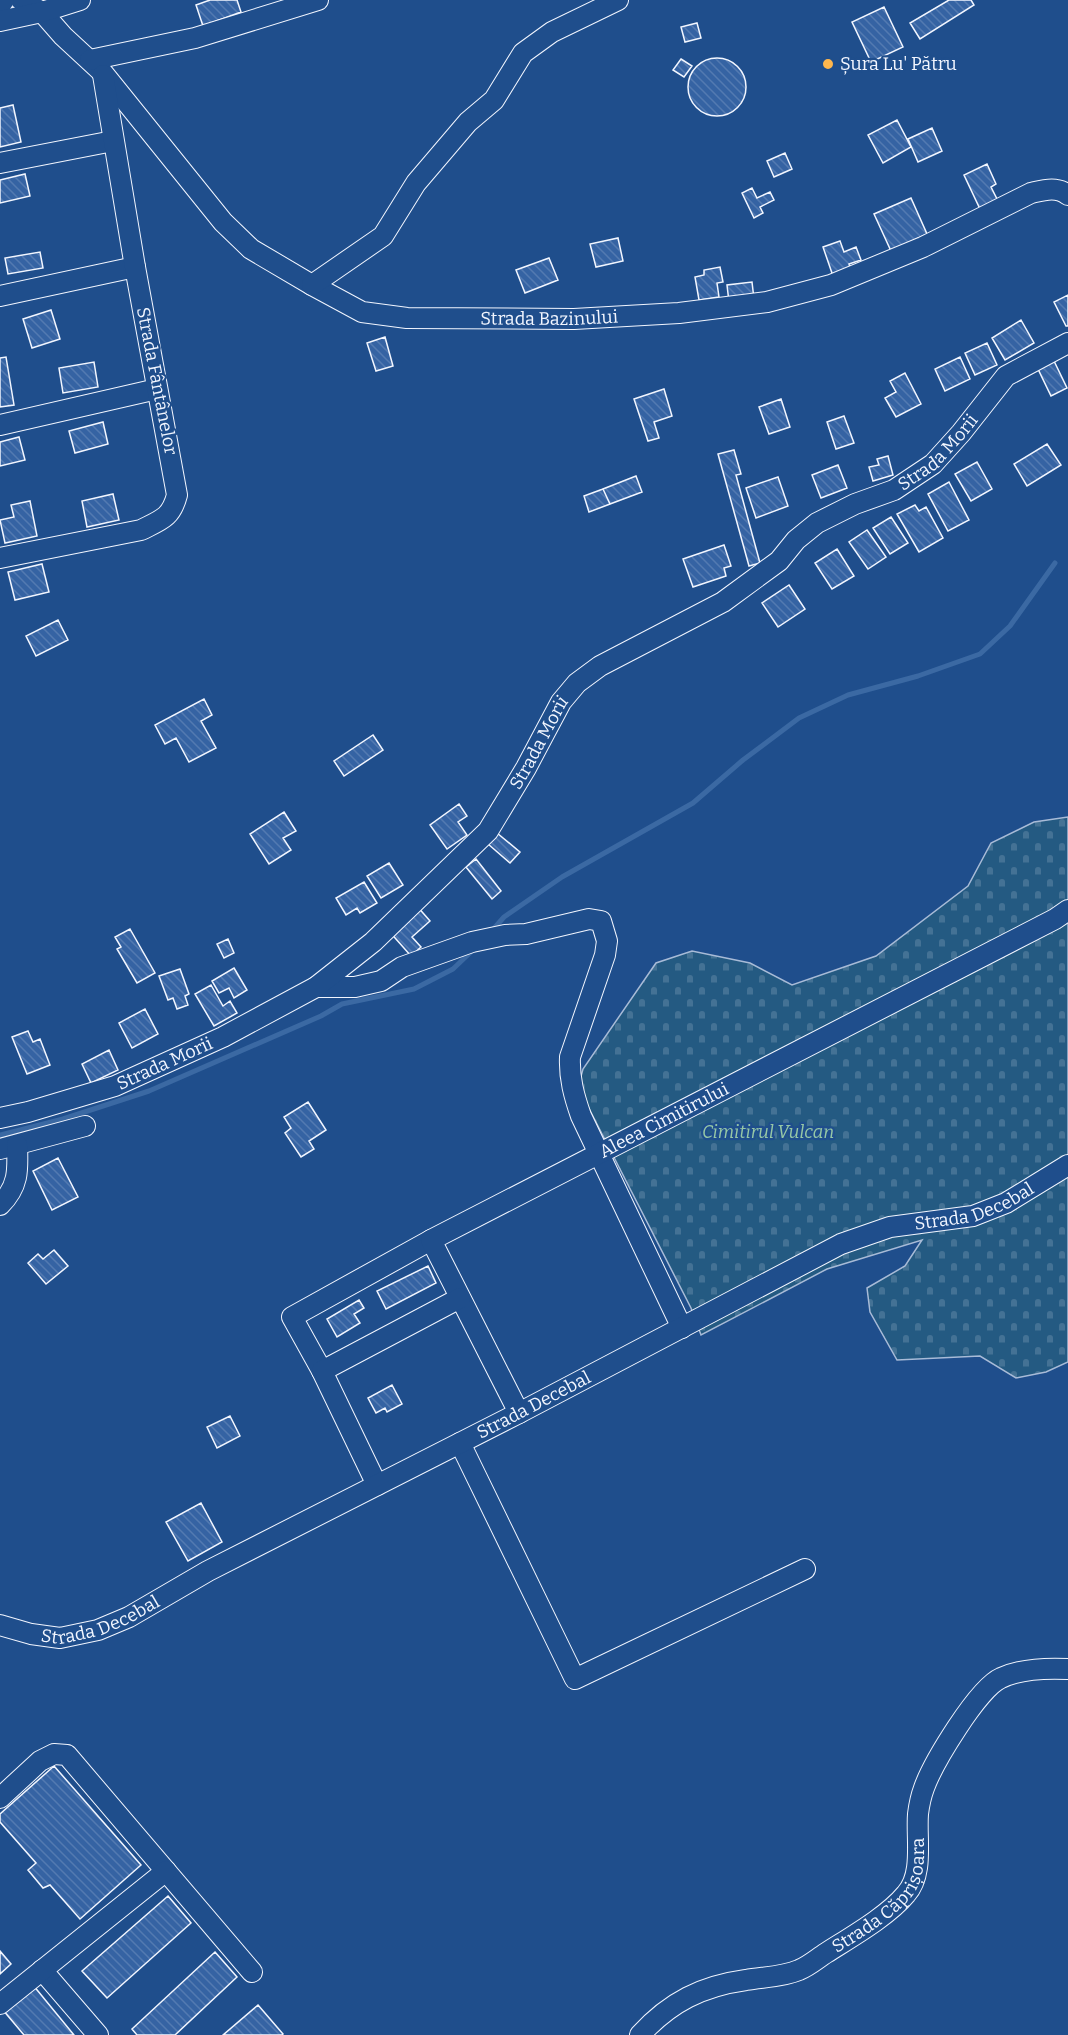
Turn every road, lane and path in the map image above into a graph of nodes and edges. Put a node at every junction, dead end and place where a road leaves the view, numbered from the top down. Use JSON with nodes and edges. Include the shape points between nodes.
{"nodes":[{"id":1,"x":4,"y":0,"type":"edge"},
{"id":2,"x":21,"y":0,"type":"edge"},
{"id":3,"x":80,"y":0,"type":"edge"},
{"id":4,"x":318,"y":0,"type":"edge"},
{"id":5,"x":618,"y":0,"type":"edge"},
{"id":6,"x":0,"y":6,"type":"edge"},
{"id":7,"x":42,"y":12,"type":"junction"},
{"id":8,"x":0,"y":21,"type":"edge"},
{"id":9,"x":96,"y":66,"type":"junction"},
{"id":10,"x":113,"y":141,"type":"junction"},
{"id":11,"x":0,"y":163,"type":"edge"},
{"id":12,"x":1068,"y":195,"type":"edge"},
{"id":13,"x":135,"y":267,"type":"junction"},
{"id":14,"x":312,"y":285,"type":"junction"},
{"id":15,"x":0,"y":296,"type":"edge"},
{"id":16,"x":1068,"y":343,"type":"edge"},
{"id":17,"x":157,"y":389,"type":"junction"},
{"id":18,"x":0,"y":425,"type":"edge"},
{"id":19,"x":0,"y":558,"type":"edge"},
{"id":20,"x":1068,"y":910,"type":"edge"},
{"id":21,"x":316,"y":987,"type":"junction"},
{"id":22,"x":0,"y":1118,"type":"edge"},
{"id":23,"x":86,"y":1126,"type":"dead end"},
{"id":24,"x":8,"y":1147,"type":"edge"},
{"id":25,"x":599,"y":1153,"type":"junction"},
{"id":26,"x":1068,"y":1165,"type":"edge"},
{"id":27,"x":0,"y":1205,"type":"edge"},
{"id":28,"x":431,"y":1240,"type":"junction"},
{"id":29,"x":460,"y":1298,"type":"junction"},
{"id":30,"x":682,"y":1328,"type":"junction"},
{"id":31,"x":322,"y":1371,"type":"junction"},
{"id":32,"x":519,"y":1413,"type":"junction"},
{"id":33,"x":460,"y":1443,"type":"junction"},
{"id":34,"x":377,"y":1485,"type":"junction"},
{"id":35,"x":805,"y":1569,"type":"dead end"},
{"id":36,"x":0,"y":1625,"type":"edge"},
{"id":37,"x":1068,"y":1669,"type":"edge"},
{"id":38,"x":0,"y":1798,"type":"edge"},
{"id":39,"x":166,"y":1871,"type":"junction"},
{"id":40,"x":42,"y":1970,"type":"junction"},
{"id":41,"x":252,"y":1972,"type":"dead end"},
{"id":42,"x":0,"y":2004,"type":"edge"},
{"id":43,"x":98,"y":2035,"type":"edge"},
{"id":44,"x":640,"y":2035,"type":"edge"}],
"edges":[{"from":1,"to":6,"type":"street"},
{"from":2,"to":7,"type":"street","name":"Strada Bazinului"},
{"from":3,"to":7,"type":"street"},
{"from":4,"to":9,"type":"street"},
{"from":5,"to":14,"type":"street","via":[[552,32],[523,53],[494,100],[468,122],[416,183],[383,236]]},
{"from":7,"to":8,"type":"street"},
{"from":7,"to":9,"type":"street","name":"Strada Bazinului"},
{"from":9,"to":10,"type":"street","name":"Strada Fântânelor"},
{"from":9,"to":14,"type":"street","name":"Strada Bazinului","via":[[223,222],[251,249]]},
{"from":10,"to":11,"type":"street"},
{"from":10,"to":13,"type":"street","name":"Strada Fântânelor"},
{"from":12,"to":14,"type":"street","name":"Strada Bazinului","via":[[1050,189],[1031,193],[923,247],[831,285],[767,302],[679,313],[574,319],[407,318],[362,312]]},
{"from":13,"to":15,"type":"street"},
{"from":13,"to":17,"type":"street","name":"Strada Fântânelor"},
{"from":16,"to":21,"type":"street","name":"Strada Morii","via":[[1006,376],[933,464],[894,490],[817,523],[779,561],[723,602],[600,666],[577,683],[561,702],[488,831],[373,942]]},
{"from":17,"to":18,"type":"street"},
{"from":17,"to":19,"type":"street","name":"Strada Fântânelor","via":[[177,495],[173,510],[141,530]]},
{"from":20,"to":25,"type":"street","name":"Aleea Cimitirului"},
{"from":21,"to":22,"type":"street","name":"Strada Morii","via":[[223,1037],[115,1086]]},
{"from":21,"to":25,"type":"street","via":[[355,987],[381,981],[402,967],[472,942],[589,919],[601,921],[605,955],[570,1057],[575,1099]]},
{"from":23,"to":24,"type":"street"},
{"from":24,"to":27,"type":"street","via":[[18,1163],[15,1185]]},
{"from":25,"to":28,"type":"street","name":"Aleea Cimitirului"},
{"from":25,"to":30,"type":"street"},
{"from":26,"to":30,"type":"street","name":"Strada Decebal","via":[[1006,1203],[973,1216],[890,1227],[841,1244]]},
{"from":28,"to":29,"type":"street"},
{"from":28,"to":31,"type":"street","name":"Aleea Cimitirului","via":[[292,1317]]},
{"from":29,"to":31,"type":"street"},
{"from":29,"to":32,"type":"street"},
{"from":30,"to":32,"type":"street","name":"Strada Decebal"},
{"from":31,"to":34,"type":"street"},
{"from":32,"to":33,"type":"street","name":"Strada Decebal"},
{"from":33,"to":34,"type":"street","name":"Strada Decebal"},
{"from":33,"to":35,"type":"street","via":[[575,1679]]},
{"from":34,"to":36,"type":"street","name":"Strada Decebal","via":[[98,1630],[60,1638]]},
{"from":37,"to":44,"type":"street","name":"Strada Căprișoara","via":[[1019,1672],[1001,1678],[975,1700],[923,1789],[918,1813],[916,1875],[907,1893],[866,1927],[800,1970],[699,1990],[675,2004]]},
{"from":38,"to":39,"type":"street","via":[[40,1761],[54,1754],[67,1755]]},
{"from":39,"to":40,"type":"street"},
{"from":39,"to":41,"type":"street"},
{"from":40,"to":42,"type":"street"},
{"from":40,"to":43,"type":"street"}]}
